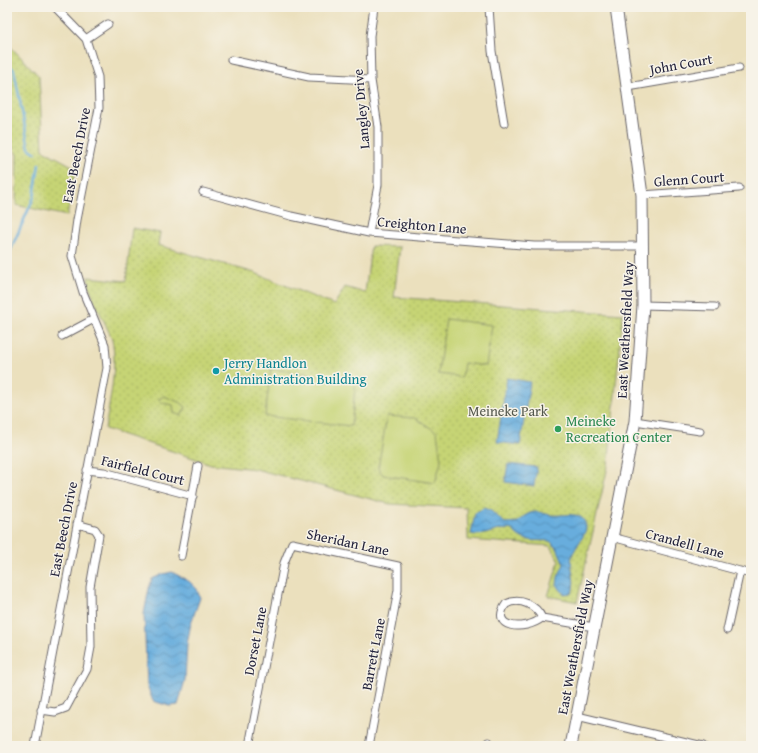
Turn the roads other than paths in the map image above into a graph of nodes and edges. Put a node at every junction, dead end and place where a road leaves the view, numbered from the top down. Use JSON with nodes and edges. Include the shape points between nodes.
{"nodes":[{"id":1,"x":55,"y":7,"type":"edge"},
{"id":2,"x":374,"y":7,"type":"edge"},
{"id":3,"x":489,"y":7,"type":"edge"},
{"id":4,"x":616,"y":7,"type":"edge"},
{"id":5,"x":108,"y":24,"type":"dead end"},
{"id":6,"x":86,"y":39,"type":"junction"},
{"id":7,"x":231,"y":60,"type":"dead end"},
{"id":8,"x":738,"y":68,"type":"dead end"},
{"id":9,"x":371,"y":80,"type":"junction"},
{"id":10,"x":628,"y":87,"type":"junction"},
{"id":11,"x":504,"y":123,"type":"dead end"},
{"id":12,"x":738,"y":188,"type":"dead end"},
{"id":13,"x":203,"y":192,"type":"dead end"},
{"id":14,"x":642,"y":195,"type":"junction"},
{"id":15,"x":369,"y":233,"type":"junction"},
{"id":16,"x":643,"y":246,"type":"junction"},
{"id":17,"x":643,"y":305,"type":"junction"},
{"id":18,"x":714,"y":308,"type":"dead end"},
{"id":19,"x":94,"y":319,"type":"junction"},
{"id":20,"x":62,"y":336,"type":"dead end"},
{"id":21,"x":635,"y":421,"type":"junction"},
{"id":22,"x":700,"y":431,"type":"dead end"},
{"id":23,"x":198,"y":466,"type":"dead end"},
{"id":24,"x":87,"y":470,"type":"junction"},
{"id":25,"x":193,"y":496,"type":"junction"},
{"id":26,"x":77,"y":524,"type":"junction"},
{"id":27,"x":612,"y":537,"type":"junction"},
{"id":28,"x":292,"y":543,"type":"joint"},
{"id":29,"x":181,"y":556,"type":"dead end"},
{"id":30,"x":398,"y":566,"type":"joint"},
{"id":31,"x":740,"y":571,"type":"junction"},
{"id":32,"x":751,"y":574,"type":"edge"},
{"id":33,"x":542,"y":618,"type":"junction"},
{"id":34,"x":594,"y":627,"type":"junction"},
{"id":35,"x":727,"y":630,"type":"dead end"},
{"id":36,"x":41,"y":710,"type":"junction"},
{"id":37,"x":577,"y":716,"type":"junction"},
{"id":38,"x":35,"y":746,"type":"edge"},
{"id":39,"x":249,"y":746,"type":"edge"},
{"id":40,"x":369,"y":746,"type":"edge"},
{"id":41,"x":571,"y":746,"type":"edge"},
{"id":42,"x":703,"y":746,"type":"edge"}],
"edges":[{"from":1,"to":6,"type":"street","name":"East Beech Drive"},
{"from":2,"to":9,"type":"street","name":"Langley Drive","via":[[370,36]]},
{"from":3,"to":11,"type":"street","via":[[492,51]]},
{"from":4,"to":10,"type":"street","name":"East Weathersfield Way"},
{"from":5,"to":6,"type":"street"},
{"from":6,"to":19,"type":"street","name":"East Beech Drive","via":[[98,77],[99,108],[72,256]]},
{"from":7,"to":9,"type":"street","via":[[309,77]]},
{"from":8,"to":10,"type":"street","name":"John Court"},
{"from":9,"to":15,"type":"street","name":"Langley Drive","via":[[378,127],[378,186]]},
{"from":10,"to":14,"type":"street","name":"East Weathersfield Way"},
{"from":12,"to":14,"type":"street","name":"Glenn Court"},
{"from":13,"to":15,"type":"street","name":"Creighton Lane","via":[[291,216]]},
{"from":14,"to":16,"type":"street","name":"East Weathersfield Way"},
{"from":15,"to":16,"type":"street","name":"Creighton Lane","via":[[534,246]]},
{"from":16,"to":17,"type":"street","name":"East Weathersfield Way"},
{"from":17,"to":18,"type":"street"},
{"from":17,"to":21,"type":"street","name":"East Weathersfield Way"},
{"from":19,"to":20,"type":"street"},
{"from":19,"to":24,"type":"street","name":"East Beech Drive","via":[[105,345],[106,368]]},
{"from":21,"to":22,"type":"street"},
{"from":21,"to":27,"type":"street","name":"East Weathersfield Way"},
{"from":23,"to":25,"type":"street","name":"Fairfield Court"},
{"from":24,"to":25,"type":"street","name":"Fairfield Court","via":[[104,472]]},
{"from":24,"to":26,"type":"street","name":"East Beech Drive"},
{"from":25,"to":29,"type":"street","name":"Fairfield Court"},
{"from":26,"to":36,"type":"street","name":"East Beech Drive"},
{"from":26,"to":36,"type":"street","via":[[96,529],[99,535],[90,587],[89,661],[84,677],[66,708],[55,712]]},
{"from":27,"to":31,"type":"street","name":"Crandell Lane"},
{"from":27,"to":34,"type":"street","name":"East Weathersfield Way"},
{"from":28,"to":30,"type":"street","name":"Sheridan Lane"},
{"from":28,"to":39,"type":"street","name":"Dorset Lane","via":[[284,563]]},
{"from":30,"to":40,"type":"street","name":"Barrett Lane","via":[[398,590]]},
{"from":31,"to":32,"type":"street","name":"Crandell Lane"},
{"from":31,"to":35,"type":"street"},
{"from":33,"to":33,"type":"street","via":[[531,604],[520,602],[511,601],[506,604],[502,613],[503,619],[512,626],[524,627]]},
{"from":33,"to":34,"type":"street"},
{"from":34,"to":37,"type":"street","name":"East Weathersfield Way"},
{"from":36,"to":38,"type":"street","name":"East Beech Drive"},
{"from":37,"to":41,"type":"street","name":"East Weathersfield Way"},
{"from":37,"to":42,"type":"street"}]}
